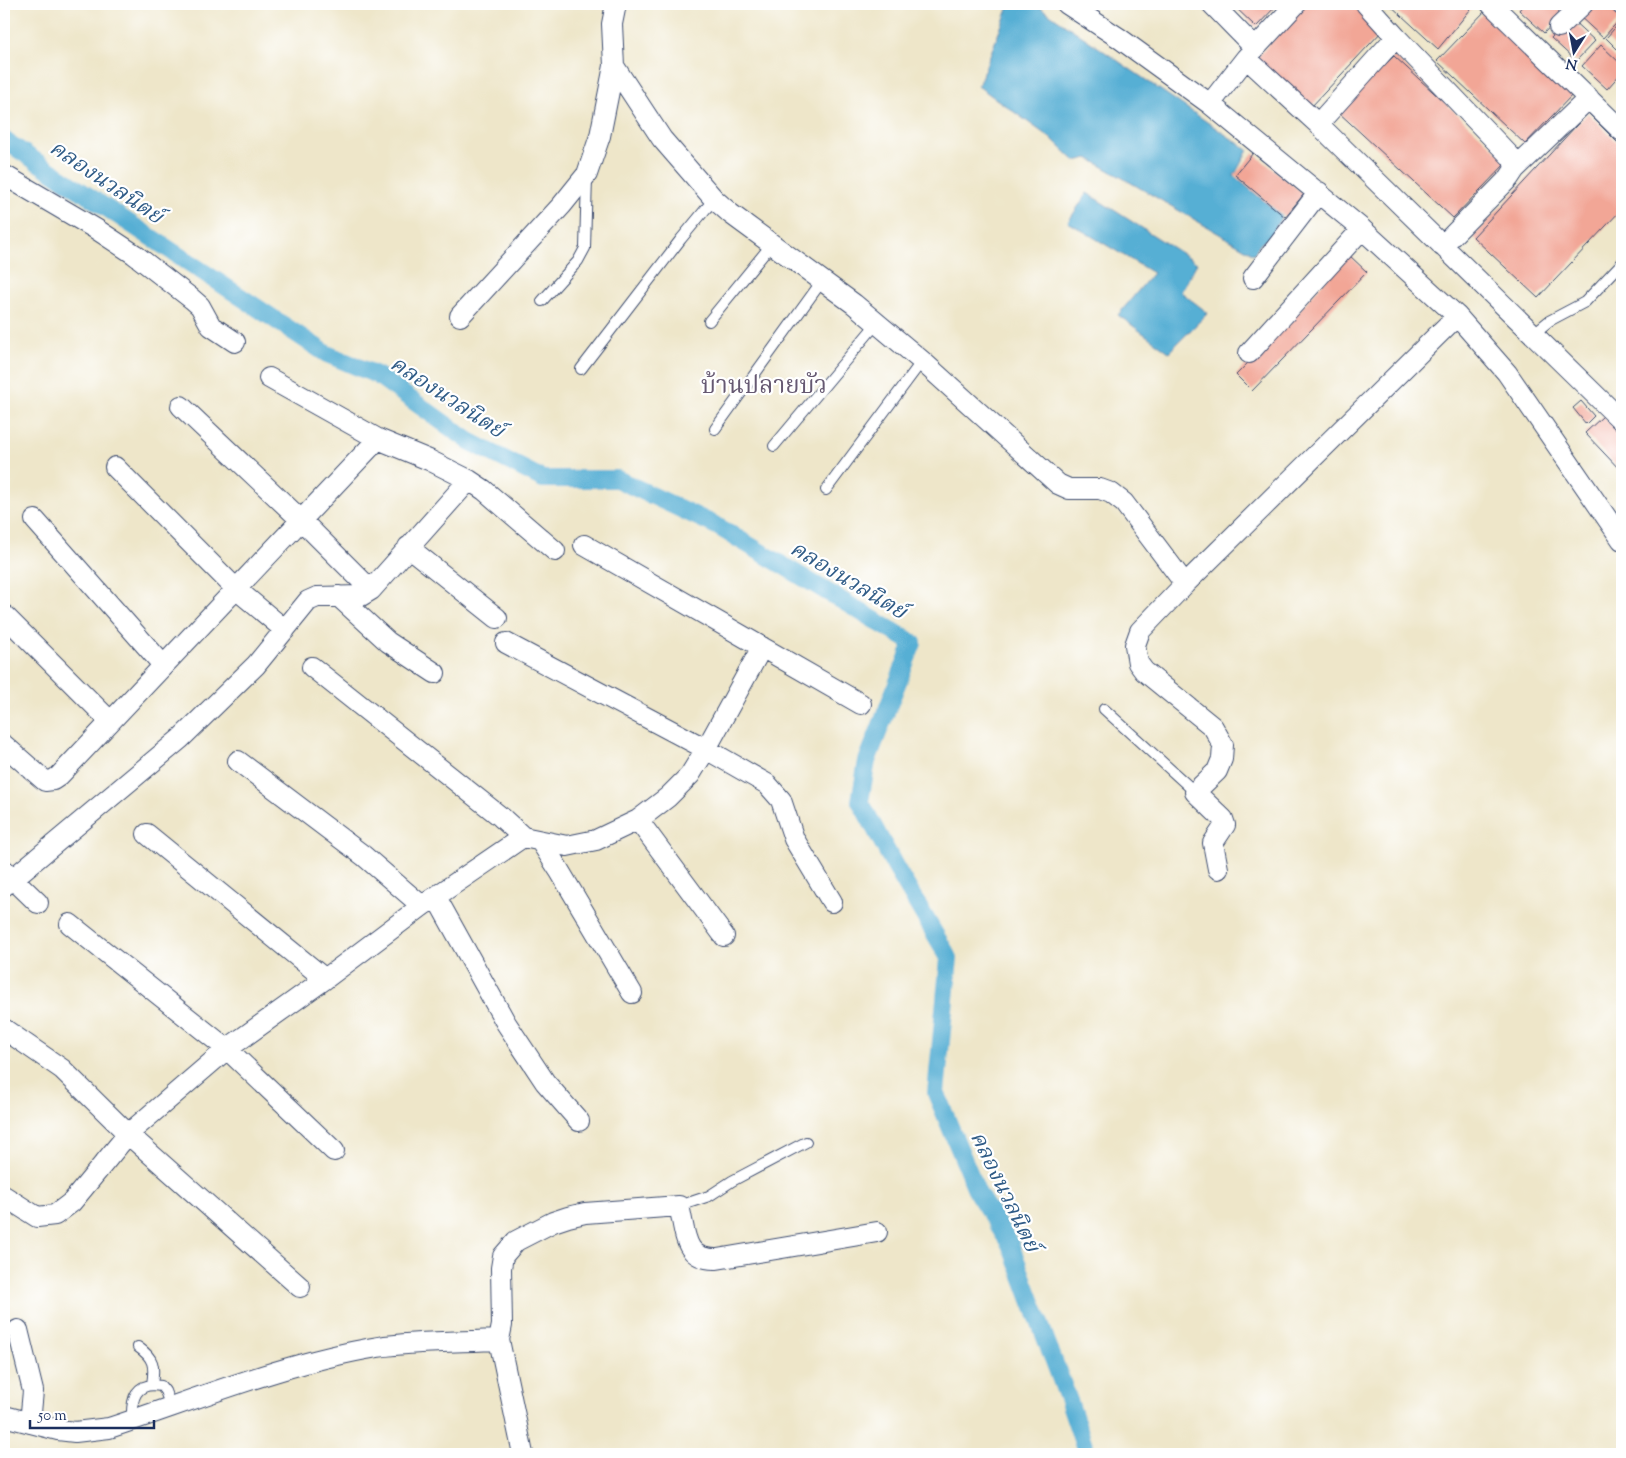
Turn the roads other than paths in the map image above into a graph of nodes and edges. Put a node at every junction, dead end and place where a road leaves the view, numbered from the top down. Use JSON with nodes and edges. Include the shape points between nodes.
{"nodes":[{"id":1,"x":616,"y":4,"type":"edge"},
{"id":2,"x":1067,"y":4,"type":"edge"},
{"id":3,"x":1212,"y":4,"type":"edge"},
{"id":4,"x":1296,"y":4,"type":"edge"},
{"id":5,"x":1366,"y":4,"type":"edge"},
{"id":6,"x":1491,"y":4,"type":"edge"},
{"id":7,"x":1583,"y":4,"type":"edge"},
{"id":8,"x":1559,"y":27,"type":"dead end"},
{"id":9,"x":1396,"y":37,"type":"junction"},
{"id":10,"x":1250,"y":53,"type":"junction"},
{"id":11,"x":614,"y":66,"type":"junction"},
{"id":12,"x":1588,"y":98,"type":"junction"},
{"id":13,"x":1210,"y":104,"type":"junction"},
{"id":14,"x":1318,"y":124,"type":"junction"},
{"id":15,"x":1622,"y":130,"type":"edge"},
{"id":16,"x":1515,"y":169,"type":"junction"},
{"id":17,"x":587,"y":174,"type":"junction"},
{"id":18,"x":4,"y":175,"type":"edge"},
{"id":19,"x":1318,"y":192,"type":"junction"},
{"id":20,"x":714,"y":199,"type":"junction"},
{"id":21,"x":1362,"y":229,"type":"junction"},
{"id":22,"x":772,"y":244,"type":"junction"},
{"id":23,"x":1442,"y":246,"type":"junction"},
{"id":24,"x":1622,"y":263,"type":"edge"},
{"id":25,"x":1254,"y":278,"type":"dead end"},
{"id":26,"x":822,"y":281,"type":"junction"},
{"id":27,"x":542,"y":301,"type":"dead end"},
{"id":28,"x":460,"y":316,"type":"dead end"},
{"id":29,"x":1457,"y":316,"type":"junction"},
{"id":30,"x":710,"y":321,"type":"dead end"},
{"id":31,"x":877,"y":323,"type":"junction"},
{"id":32,"x":1533,"y":334,"type":"junction"},
{"id":33,"x":234,"y":342,"type":"dead end"},
{"id":34,"x":1249,"y":353,"type":"dead end"},
{"id":35,"x":922,"y":361,"type":"junction"},
{"id":36,"x":581,"y":369,"type":"dead end"},
{"id":37,"x":269,"y":378,"type":"dead end"},
{"id":38,"x":181,"y":406,"type":"dead end"},
{"id":39,"x":1622,"y":421,"type":"edge"},
{"id":40,"x":715,"y":429,"type":"dead end"},
{"id":41,"x":378,"y":439,"type":"junction"},
{"id":42,"x":774,"y":446,"type":"dead end"},
{"id":43,"x":115,"y":467,"type":"dead end"},
{"id":44,"x":468,"y":480,"type":"junction"},
{"id":45,"x":826,"y":490,"type":"dead end"},
{"id":46,"x":36,"y":520,"type":"dead end"},
{"id":47,"x":301,"y":520,"type":"junction"},
{"id":48,"x":1622,"y":540,"type":"edge"},
{"id":49,"x":584,"y":545,"type":"dead end"},
{"id":50,"x":408,"y":547,"type":"junction"},
{"id":51,"x":555,"y":551,"type":"dead end"},
{"id":52,"x":1185,"y":584,"type":"junction"},
{"id":53,"x":236,"y":589,"type":"junction"},
{"id":54,"x":370,"y":590,"type":"junction"},
{"id":55,"x":338,"y":596,"type":"junction"},
{"id":56,"x":4,"y":616,"type":"edge"},
{"id":57,"x":497,"y":618,"type":"dead end"},
{"id":58,"x":284,"y":630,"type":"junction"},
{"id":59,"x":506,"y":642,"type":"dead end"},
{"id":60,"x":762,"y":647,"type":"junction"},
{"id":61,"x":163,"y":665,"type":"junction"},
{"id":62,"x":312,"y":667,"type":"dead end"},
{"id":63,"x":435,"y":673,"type":"dead end"},
{"id":64,"x":861,"y":704,"type":"dead end"},
{"id":65,"x":1104,"y":709,"type":"dead end"},
{"id":66,"x":110,"y":721,"type":"junction"},
{"id":67,"x":4,"y":745,"type":"edge"},
{"id":68,"x":706,"y":749,"type":"junction"},
{"id":69,"x":238,"y":761,"type":"dead end"},
{"id":70,"x":1195,"y":792,"type":"junction"},
{"id":71,"x":638,"y":820,"type":"junction"},
{"id":72,"x":147,"y":834,"type":"dead end"},
{"id":73,"x":532,"y":839,"type":"junction"},
{"id":74,"x":1218,"y":869,"type":"dead end"},
{"id":75,"x":6,"y":878,"type":"edge"},
{"id":76,"x":429,"y":901,"type":"junction"},
{"id":77,"x":832,"y":902,"type":"dead end"},
{"id":78,"x":38,"y":903,"type":"dead end"},
{"id":79,"x":70,"y":924,"type":"dead end"},
{"id":80,"x":724,"y":936,"type":"dead end"},
{"id":81,"x":325,"y":979,"type":"junction"},
{"id":82,"x":632,"y":993,"type":"dead end"},
{"id":83,"x":4,"y":1029,"type":"edge"},
{"id":84,"x":227,"y":1049,"type":"junction"},
{"id":85,"x":579,"y":1121,"type":"dead end"},
{"id":86,"x":128,"y":1134,"type":"junction"},
{"id":87,"x":806,"y":1142,"type":"dead end"},
{"id":88,"x":334,"y":1152,"type":"dead end"},
{"id":89,"x":4,"y":1196,"type":"edge"},
{"id":90,"x":678,"y":1206,"type":"junction"},
{"id":91,"x":877,"y":1232,"type":"dead end"},
{"id":92,"x":300,"y":1287,"type":"dead end"},
{"id":93,"x":18,"y":1330,"type":"dead end"},
{"id":94,"x":499,"y":1340,"type":"junction"},
{"id":95,"x":138,"y":1348,"type":"dead end"},
{"id":96,"x":152,"y":1384,"type":"junction"},
{"id":97,"x":171,"y":1407,"type":"junction"},
{"id":98,"x":4,"y":1416,"type":"edge"},
{"id":99,"x":132,"y":1420,"type":"junction"},
{"id":100,"x":30,"y":1423,"type":"junction"},
{"id":101,"x":523,"y":1454,"type":"edge"}],
"edges":[{"from":1,"to":11,"type":"street","via":[[612,24]]},
{"from":2,"to":13,"type":"street"},
{"from":3,"to":10,"type":"street"},
{"from":4,"to":10,"type":"street"},
{"from":5,"to":9,"type":"street"},
{"from":6,"to":12,"type":"street"},
{"from":7,"to":8,"type":"street"},
{"from":9,"to":14,"type":"street"},
{"from":9,"to":16,"type":"street","via":[[1513,159]]},
{"from":10,"to":13,"type":"street"},
{"from":10,"to":14,"type":"street"},
{"from":11,"to":17,"type":"street","via":[[600,136]]},
{"from":11,"to":20,"type":"street","via":[[662,139]]},
{"from":12,"to":15,"type":"street"},
{"from":12,"to":16,"type":"street"},
{"from":13,"to":19,"type":"street"},
{"from":14,"to":23,"type":"street"},
{"from":16,"to":23,"type":"street"},
{"from":17,"to":27,"type":"lane","via":[[585,248],[578,261]]},
{"from":17,"to":28,"type":"street"},
{"from":18,"to":33,"type":"street","via":[[134,254],[200,306],[211,326]]},
{"from":19,"to":21,"type":"street"},
{"from":19,"to":25,"type":"street"},
{"from":20,"to":22,"type":"street"},
{"from":20,"to":36,"type":"lane"},
{"from":21,"to":29,"type":"street"},
{"from":21,"to":34,"type":"street"},
{"from":22,"to":26,"type":"street"},
{"from":22,"to":30,"type":"lane"},
{"from":23,"to":32,"type":"street"},
{"from":24,"to":32,"type":"lane","via":[[1585,302],[1555,317]]},
{"from":26,"to":31,"type":"street"},
{"from":26,"to":40,"type":"lane"},
{"from":29,"to":48,"type":"street","via":[[1507,373]]},
{"from":29,"to":52,"type":"street"},
{"from":31,"to":35,"type":"street"},
{"from":31,"to":42,"type":"lane"},
{"from":32,"to":39,"type":"street"},
{"from":35,"to":45,"type":"lane"},
{"from":35,"to":52,"type":"street","via":[[1058,484],[1069,489],[1100,489],[1124,503]]},
{"from":37,"to":41,"type":"street"},
{"from":38,"to":47,"type":"street"},
{"from":41,"to":44,"type":"street"},
{"from":41,"to":47,"type":"street"},
{"from":43,"to":53,"type":"street"},
{"from":44,"to":50,"type":"street"},
{"from":44,"to":51,"type":"street"},
{"from":46,"to":61,"type":"street"},
{"from":47,"to":53,"type":"street"},
{"from":47,"to":54,"type":"street"},
{"from":49,"to":60,"type":"street"},
{"from":50,"to":54,"type":"street"},
{"from":50,"to":57,"type":"street"},
{"from":52,"to":70,"type":"street","via":[[1140,630],[1135,645],[1138,663],[1144,671],[1213,727],[1222,745],[1222,759],[1217,771]]},
{"from":53,"to":58,"type":"street"},
{"from":53,"to":61,"type":"street"},
{"from":54,"to":55,"type":"street","via":[[361,596]]},
{"from":55,"to":58,"type":"street","via":[[308,601]]},
{"from":55,"to":63,"type":"street","via":[[388,642]]},
{"from":56,"to":66,"type":"street"},
{"from":58,"to":75,"type":"street","via":[[256,665],[180,739]]},
{"from":59,"to":68,"type":"street"},
{"from":60,"to":64,"type":"street"},
{"from":60,"to":68,"type":"street"},
{"from":61,"to":66,"type":"street"},
{"from":62,"to":73,"type":"street"},
{"from":65,"to":70,"type":"lane"},
{"from":66,"to":67,"type":"street","via":[[53,780],[45,781]]},
{"from":68,"to":71,"type":"street","via":[[690,775],[668,798]]},
{"from":68,"to":77,"type":"street","via":[[767,784],[781,800],[794,839]]},
{"from":69,"to":76,"type":"street","via":[[356,851]]},
{"from":70,"to":74,"type":"street","via":[[1223,819],[1225,825],[1213,843]]},
{"from":71,"to":73,"type":"street","via":[[596,840],[567,846]]},
{"from":71,"to":80,"type":"street"},
{"from":72,"to":81,"type":"street"},
{"from":73,"to":76,"type":"street"},
{"from":73,"to":82,"type":"street","via":[[559,870]]},
{"from":75,"to":78,"type":"street"},
{"from":76,"to":81,"type":"street"},
{"from":76,"to":85,"type":"street","via":[[545,1082]]},
{"from":79,"to":84,"type":"street"},
{"from":81,"to":84,"type":"street"},
{"from":83,"to":86,"type":"street","via":[[62,1069]]},
{"from":84,"to":86,"type":"street"},
{"from":84,"to":88,"type":"street"},
{"from":86,"to":89,"type":"street","via":[[72,1202],[55,1215],[37,1218]]},
{"from":86,"to":92,"type":"street"},
{"from":87,"to":90,"type":"lane","via":[[709,1196]]},
{"from":90,"to":91,"type":"street","via":[[690,1250],[706,1259]]},
{"from":90,"to":94,"type":"street","via":[[585,1213],[553,1222],[516,1241],[503,1256]]},
{"from":93,"to":100,"type":"street","via":[[33,1391]]},
{"from":94,"to":97,"type":"street","via":[[380,1347],[344,1354]]},
{"from":94,"to":101,"type":"street"},
{"from":95,"to":96,"type":"lane","via":[[149,1355]]},
{"from":96,"to":97,"type":"lane","via":[[161,1386]]},
{"from":96,"to":99,"type":"lane","via":[[141,1388],[134,1396]]},
{"from":97,"to":99,"type":"street"},
{"from":98,"to":100,"type":"street"},
{"from":99,"to":100,"type":"street","via":[[109,1428],[76,1432]]}]}
